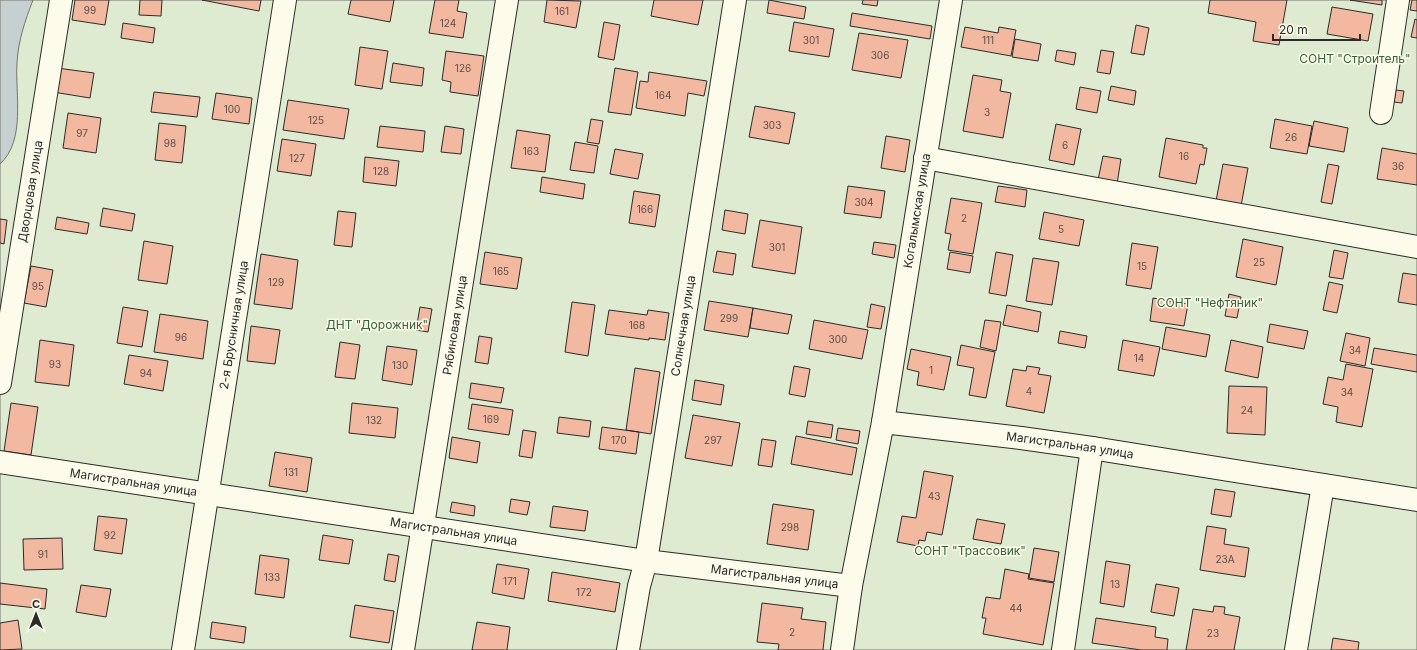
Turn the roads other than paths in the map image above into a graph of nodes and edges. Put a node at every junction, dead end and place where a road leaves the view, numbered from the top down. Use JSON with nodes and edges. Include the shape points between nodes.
{"nodes":[{"id":1,"x":61,"y":0,"type":"edge"},
{"id":2,"x":285,"y":0,"type":"edge"},
{"id":3,"x":507,"y":0,"type":"edge"},
{"id":4,"x":736,"y":0,"type":"edge"},
{"id":5,"x":951,"y":0,"type":"edge"},
{"id":6,"x":1398,"y":0,"type":"edge"},
{"id":7,"x":1381,"y":113,"type":"dead end"},
{"id":8,"x":925,"y":158,"type":"junction"},
{"id":9,"x":1417,"y":247,"type":"edge"},
{"id":10,"x":0,"y":383,"type":"edge"},
{"id":11,"x":883,"y":422,"type":"junction"},
{"id":12,"x":1092,"y":448,"type":"junction"},
{"id":13,"x":0,"y":462,"type":"edge"},
{"id":14,"x":1323,"y":485,"type":"junction"},
{"id":15,"x":208,"y":495,"type":"junction"},
{"id":16,"x":1417,"y":500,"type":"edge"},
{"id":17,"x":423,"y":527,"type":"junction"},
{"id":18,"x":646,"y":561,"type":"junction"},
{"id":19,"x":851,"y":586,"type":"junction"},
{"id":20,"x":183,"y":650,"type":"edge"},
{"id":21,"x":403,"y":650,"type":"edge"},
{"id":22,"x":628,"y":650,"type":"edge"},
{"id":23,"x":842,"y":650,"type":"edge"},
{"id":24,"x":1063,"y":650,"type":"edge"},
{"id":25,"x":1296,"y":650,"type":"edge"}],
"edges":[{"from":1,"to":10,"type":"street","name":"Дворцовая улица"},
{"from":2,"to":15,"type":"street","name":"2-я Брусничная улица"},
{"from":3,"to":17,"type":"street","name":"Рябиновая улица"},
{"from":4,"to":18,"type":"street","name":"Солнечная улица"},
{"from":5,"to":8,"type":"street","name":"Когалымская улица"},
{"from":6,"to":7,"type":"street"},
{"from":8,"to":9,"type":"street"},
{"from":8,"to":11,"type":"street","name":"Когалымская улица"},
{"from":11,"to":12,"type":"street","name":"Магистральная улица"},
{"from":11,"to":19,"type":"street","name":"Магистральная улица"},
{"from":12,"to":14,"type":"street","name":"Магистральная улица"},
{"from":12,"to":24,"type":"street"},
{"from":13,"to":15,"type":"street","name":"Магистральная улица"},
{"from":14,"to":16,"type":"street","name":"Магистральная улица"},
{"from":14,"to":25,"type":"street"},
{"from":15,"to":17,"type":"street","name":"Магистральная улица"},
{"from":15,"to":20,"type":"street","name":"2-я Брусничная улица"},
{"from":17,"to":18,"type":"street","name":"Магистральная улица"},
{"from":17,"to":21,"type":"street","name":"Рябиновая улица"},
{"from":18,"to":19,"type":"street","name":"Магистральная улица"},
{"from":18,"to":22,"type":"street","name":"Солнечная улица","via":[[637,592]]},
{"from":19,"to":23,"type":"street"}]}
